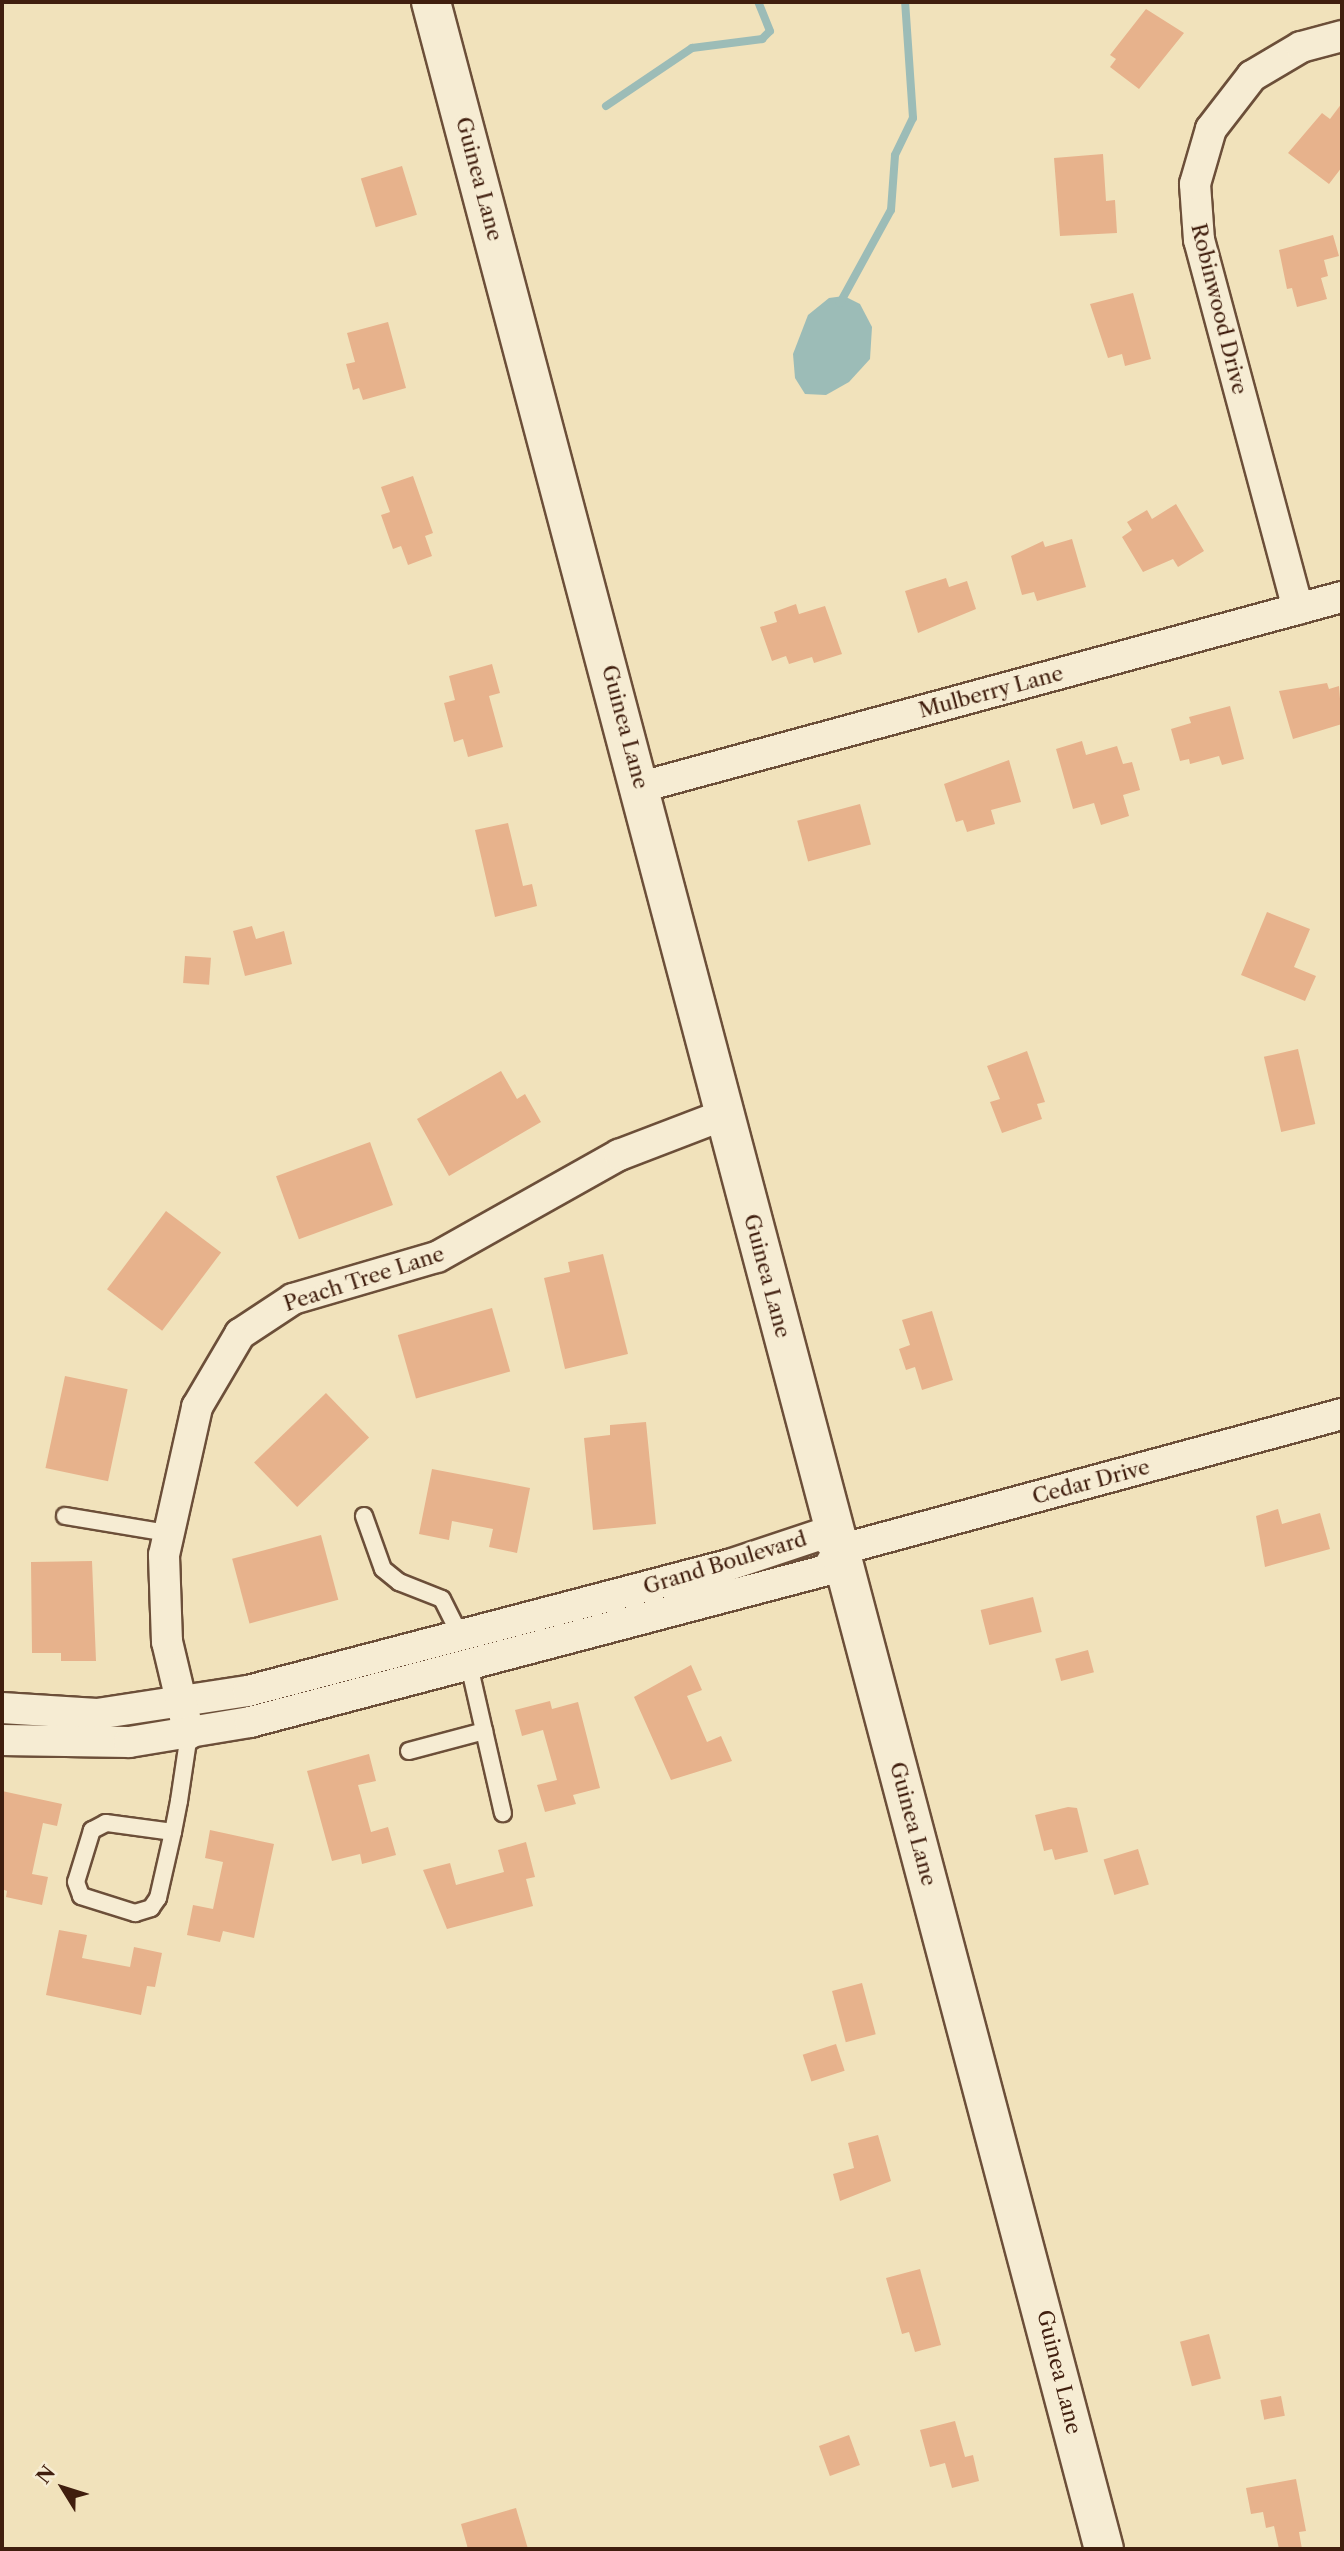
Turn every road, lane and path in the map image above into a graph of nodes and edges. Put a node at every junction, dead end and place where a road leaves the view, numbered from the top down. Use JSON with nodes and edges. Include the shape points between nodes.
{"nodes":[{"id":1,"x":431,"y":2,"type":"edge"},
{"id":2,"x":1342,"y":36,"type":"edge"},
{"id":3,"x":1342,"y":597,"type":"edge"},
{"id":4,"x":1298,"y":609,"type":"junction"},
{"id":5,"x":641,"y":787,"type":"junction"},
{"id":6,"x":726,"y":1114,"type":"junction"},
{"id":7,"x":1342,"y":1414,"type":"edge"},
{"id":8,"x":65,"y":1516,"type":"dead end"},
{"id":9,"x":364,"y":1516,"type":"dead end"},
{"id":10,"x":169,"y":1533,"type":"junction"},
{"id":11,"x":839,"y":1550,"type":"junction"},
{"id":12,"x":700,"y":1587,"type":"junction"},
{"id":13,"x":460,"y":1636,"type":"junction"},
{"id":14,"x":469,"y":1665,"type":"junction"},
{"id":15,"x":181,"y":1703,"type":"junction"},
{"id":16,"x":2,"y":1708,"type":"edge"},
{"id":17,"x":484,"y":1731,"type":"junction"},
{"id":18,"x":189,"y":1734,"type":"junction"},
{"id":19,"x":2,"y":1740,"type":"edge"},
{"id":20,"x":409,"y":1751,"type":"dead end"},
{"id":21,"x":503,"y":1813,"type":"dead end"},
{"id":22,"x":173,"y":1832,"type":"junction"},
{"id":23,"x":1104,"y":2549,"type":"edge"}],
"edges":[{"from":1,"to":5,"type":"street","name":"Guinea Lane"},
{"from":2,"to":4,"type":"street","name":"Robinwood Drive","via":[[1301,47],[1252,76],[1211,129],[1195,184],[1199,240]]},
{"from":3,"to":4,"type":"street","name":"Mulberry Lane"},
{"from":4,"to":5,"type":"street","name":"Mulberry Lane"},
{"from":5,"to":6,"type":"street","name":"Guinea Lane"},
{"from":6,"to":10,"type":"street","name":"Peach Tree Lane","via":[[619,1155],[437,1257],[293,1299],[269,1311],[240,1334],[207,1382],[179,1473]]},
{"from":6,"to":11,"type":"street","name":"Guinea Lane"},
{"from":7,"to":11,"type":"street","name":"Cedar Drive"},
{"from":8,"to":10,"type":"lane"},
{"from":9,"to":13,"type":"lane","via":[[383,1569],[399,1582],[442,1599]]},
{"from":10,"to":15,"type":"street","name":"Peach Tree Lane","via":[[162,1593]]},
{"from":11,"to":12,"type":"street","name":"Grand Boulevard","via":[[822,1534]]},
{"from":11,"to":23,"type":"street","name":"Guinea Lane"},
{"from":12,"to":13,"type":"street","name":"Grand Boulevard"},
{"from":12,"to":14,"type":"street","name":"Grand Boulevard"},
{"from":13,"to":14,"type":"street"},
{"from":13,"to":15,"type":"street","name":"Grand Boulevard"},
{"from":14,"to":17,"type":"lane"},
{"from":14,"to":18,"type":"street","name":"Grand Boulevard"},
{"from":15,"to":16,"type":"street","name":"Grand Boulevard","via":[[97,1714]]},
{"from":15,"to":18,"type":"street","name":"Peach Tree Lane"},
{"from":17,"to":20,"type":"lane"},
{"from":17,"to":21,"type":"lane"},
{"from":18,"to":19,"type":"street","name":"Grand Boulevard","via":[[68,1744]]},
{"from":18,"to":22,"type":"lane"},
{"from":22,"to":22,"type":"lane","via":[[158,1898],[151,1908],[135,1913],[81,1896],[76,1882],[92,1830],[106,1823]]}]}
